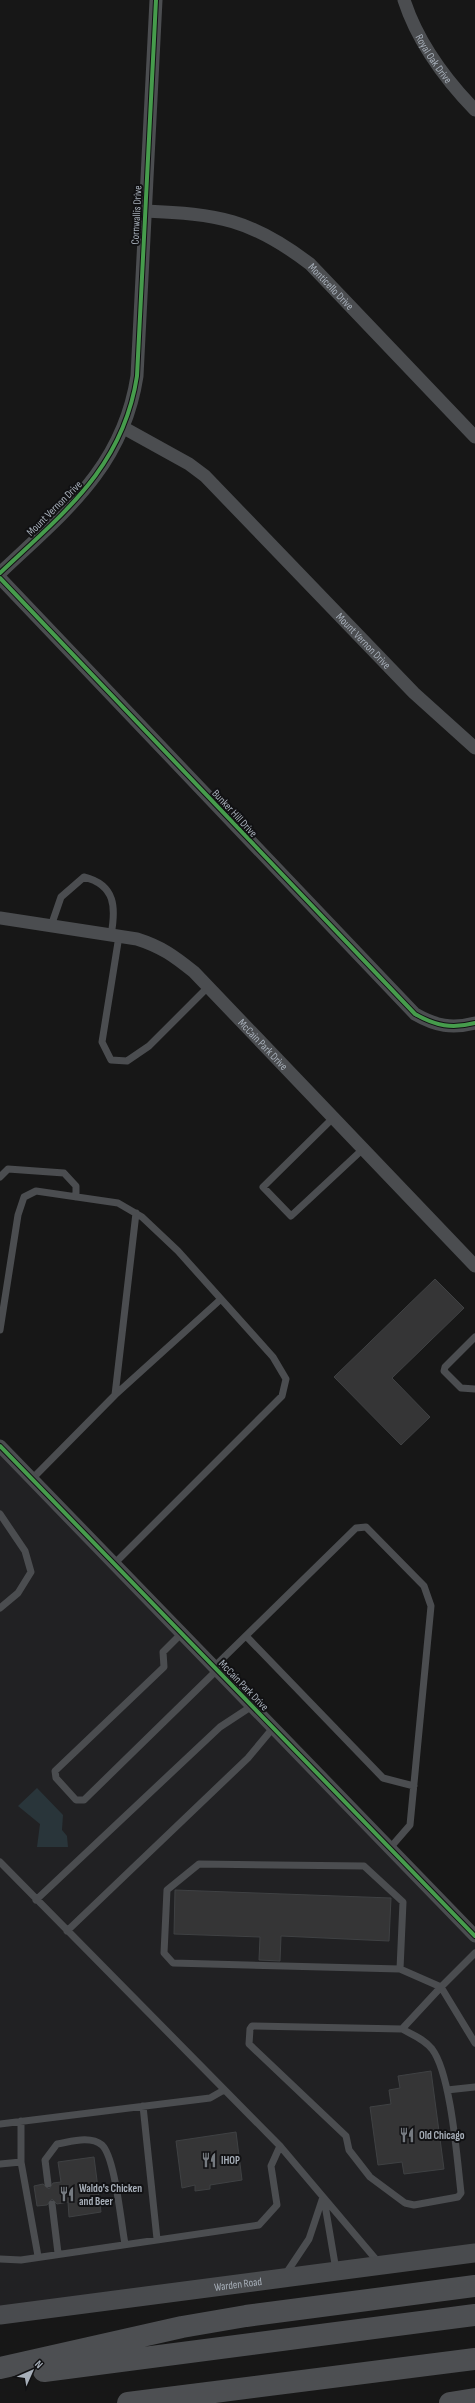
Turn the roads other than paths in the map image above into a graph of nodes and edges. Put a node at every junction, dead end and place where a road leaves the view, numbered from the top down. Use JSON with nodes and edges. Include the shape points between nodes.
{"nodes":[{"id":1,"x":156,"y":0,"type":"edge"},
{"id":2,"x":404,"y":0,"type":"edge"},
{"id":3,"x":475,"y":110,"type":"edge"},
{"id":4,"x":145,"y":211,"type":"junction"},
{"id":5,"x":124,"y":428,"type":"junction"},
{"id":6,"x":475,"y":436,"type":"edge"},
{"id":7,"x":0,"y":573,"type":"edge"},
{"id":8,"x":0,"y":578,"type":"edge"},
{"id":9,"x":475,"y":748,"type":"edge"},
{"id":10,"x":0,"y":918,"type":"edge"},
{"id":11,"x":52,"y":926,"type":"junction"},
{"id":12,"x":115,"y":936,"type":"junction"},
{"id":13,"x":208,"y":987,"type":"junction"},
{"id":14,"x":475,"y":1023,"type":"edge"},
{"id":15,"x":333,"y":1118,"type":"junction"},
{"id":16,"x":363,"y":1149,"type":"junction"},
{"id":17,"x":0,"y":1176,"type":"edge"},
{"id":18,"x":76,"y":1197,"type":"junction"},
{"id":19,"x":136,"y":1213,"type":"junction"},
{"id":20,"x":475,"y":1266,"type":"edge"},
{"id":21,"x":221,"y":1299,"type":"junction"},
{"id":22,"x":0,"y":1330,"type":"edge"},
{"id":23,"x":475,"y":1338,"type":"edge"},
{"id":24,"x":475,"y":1389,"type":"edge"},
{"id":25,"x":115,"y":1395,"type":"junction"},
{"id":26,"x":0,"y":1446,"type":"edge"},
{"id":27,"x":32,"y":1479,"type":"junction"},
{"id":28,"x":0,"y":1514,"type":"edge"},
{"id":29,"x":114,"y":1564,"type":"junction"},
{"id":30,"x":0,"y":1608,"type":"edge"},
{"id":31,"x":181,"y":1634,"type":"junction"},
{"id":32,"x":246,"y":1636,"type":"junction"},
{"id":33,"x":215,"y":1669,"type":"junction"},
{"id":34,"x":252,"y":1706,"type":"junction"},
{"id":35,"x":273,"y":1728,"type":"junction"},
{"id":36,"x":414,"y":1786,"type":"junction"},
{"id":37,"x":390,"y":1848,"type":"junction"},
{"id":38,"x":0,"y":1862,"type":"edge"},
{"id":39,"x":36,"y":1900,"type":"junction"},
{"id":40,"x":67,"y":1931,"type":"junction"},
{"id":41,"x":475,"y":1936,"type":"edge"},
{"id":42,"x":475,"y":1953,"type":"edge"},
{"id":43,"x":400,"y":1969,"type":"junction"},
{"id":44,"x":441,"y":1987,"type":"junction"},
{"id":45,"x":402,"y":2029,"type":"junction"},
{"id":46,"x":475,"y":2043,"type":"edge"},
{"id":47,"x":475,"y":2087,"type":"edge"},
{"id":48,"x":224,"y":2090,"type":"junction"},
{"id":49,"x":448,"y":2090,"type":"junction"},
{"id":50,"x":143,"y":2106,"type":"junction"},
{"id":51,"x":21,"y":2121,"type":"junction"},
{"id":52,"x":0,"y":2124,"type":"edge"},
{"id":53,"x":280,"y":2146,"type":"junction"},
{"id":54,"x":21,"y":2162,"type":"junction"},
{"id":55,"x":0,"y":2164,"type":"edge"},
{"id":56,"x":48,"y":2184,"type":"dead end"},
{"id":57,"x":323,"y":2197,"type":"junction"},
{"id":58,"x":52,"y":2204,"type":"dead end"},
{"id":59,"x":157,"y":2239,"type":"junction"},
{"id":60,"x":125,"y":2244,"type":"junction"},
{"id":61,"x":58,"y":2253,"type":"junction"},
{"id":62,"x":475,"y":2253,"type":"edge"},
{"id":63,"x":38,"y":2256,"type":"junction"},
{"id":64,"x":0,"y":2259,"type":"edge"},
{"id":65,"x":380,"y":2265,"type":"junction"},
{"id":66,"x":337,"y":2272,"type":"junction"},
{"id":67,"x":282,"y":2278,"type":"junction"},
{"id":68,"x":475,"y":2286,"type":"edge"},
{"id":69,"x":0,"y":2315,"type":"edge"},
{"id":70,"x":475,"y":2315,"type":"edge"},
{"id":71,"x":475,"y":2359,"type":"edge"},
{"id":72,"x":0,"y":2368,"type":"edge"},
{"id":73,"x":0,"y":2377,"type":"edge"},
{"id":74,"x":475,"y":2399,"type":"edge"},
{"id":75,"x":128,"y":2403,"type":"edge"},
{"id":76,"x":450,"y":2403,"type":"edge"}],
"edges":[{"from":1,"to":4,"type":"street","name":"Cornwallis Drive"},
{"from":2,"to":3,"type":"street","name":"Royal Oak Drive","via":[[421,40],[443,74]]},
{"from":4,"to":5,"type":"street","name":"Cornwallis Drive","via":[[137,376]]},
{"from":4,"to":6,"type":"street","name":"Monticello Drive","via":[[184,213],[230,220],[262,232],[284,245],[310,264]]},
{"from":5,"to":7,"type":"street","name":"Mount Vernon Drive","via":[[95,479]]},
{"from":5,"to":9,"type":"street","name":"Mount Vernon Drive","via":[[189,464],[205,476],[414,693]]},
{"from":8,"to":14,"type":"street","name":"Bunker Hill Drive","via":[[415,1014],[429,1022],[447,1027]]},
{"from":10,"to":11,"type":"street","name":"McCain Park Drive"},
{"from":11,"to":12,"type":"street","name":"McCain Park Drive"},
{"from":11,"to":12,"type":"lane","via":[[61,897],[84,877],[97,881],[111,896],[115,913]]},
{"from":12,"to":13,"type":"street","name":"McCain Park Drive","via":[[158,945],[194,972]]},
{"from":12,"to":13,"type":"lane","via":[[102,1042],[112,1060],[128,1061],[149,1046]]},
{"from":13,"to":15,"type":"street","name":"McCain Park Drive"},
{"from":15,"to":16,"type":"street","name":"McCain Park Drive"},
{"from":15,"to":16,"type":"lane","via":[[263,1187],[291,1216]]},
{"from":16,"to":20,"type":"street","name":"McCain Park Drive"},
{"from":17,"to":18,"type":"lane","via":[[8,1169],[64,1173],[76,1186]]},
{"from":18,"to":19,"type":"lane","via":[[118,1203]]},
{"from":18,"to":22,"type":"lane","via":[[36,1191],[24,1197],[18,1215]]},
{"from":19,"to":21,"type":"lane","via":[[178,1251]]},
{"from":19,"to":25,"type":"lane"},
{"from":21,"to":25,"type":"lane"},
{"from":21,"to":29,"type":"lane","via":[[273,1357],[286,1380],[282,1396]]},
{"from":23,"to":24,"type":"lane","via":[[445,1367],[444,1371],[461,1388]]},
{"from":25,"to":27,"type":"lane"},
{"from":26,"to":27,"type":"street","name":"McCain Park Drive"},
{"from":27,"to":29,"type":"street","name":"McCain Park Drive"},
{"from":28,"to":30,"type":"lane","via":[[25,1550],[31,1572],[18,1593]]},
{"from":29,"to":31,"type":"street","name":"McCain Park Drive"},
{"from":31,"to":33,"type":"street","name":"McCain Park Drive"},
{"from":31,"to":33,"type":"lane","via":[[163,1652],[164,1667],[55,1771],[56,1778],[76,1800],[84,1800]]},
{"from":32,"to":33,"type":"lane"},
{"from":32,"to":36,"type":"lane","via":[[383,1778]]},
{"from":32,"to":36,"type":"lane","via":[[356,1528],[366,1527],[424,1586],[431,1606]]},
{"from":33,"to":34,"type":"street","name":"McCain Park Drive"},
{"from":34,"to":35,"type":"street","name":"McCain Park Drive"},
{"from":34,"to":39,"type":"lane","via":[[220,1727]]},
{"from":35,"to":37,"type":"street","name":"McCain Park Drive"},
{"from":35,"to":40,"type":"lane","via":[[248,1758]]},
{"from":36,"to":37,"type":"lane","via":[[410,1825]]},
{"from":37,"to":41,"type":"street","name":"McCain Park Drive"},
{"from":38,"to":39,"type":"lane"},
{"from":39,"to":40,"type":"lane"},
{"from":40,"to":48,"type":"lane"},
{"from":42,"to":44,"type":"lane"},
{"from":43,"to":43,"type":"lane","via":[[173,1964],[164,1953],[167,1890],[199,1864],[364,1866],[403,1902]]},
{"from":43,"to":44,"type":"lane"},
{"from":44,"to":45,"type":"lane"},
{"from":44,"to":46,"type":"lane"},
{"from":45,"to":49,"type":"lane","via":[[424,2041],[433,2051]]},
{"from":45,"to":49,"type":"lane","via":[[252,2026],[249,2044],[346,2136],[349,2150],[370,2177],[409,2204],[458,2197],[461,2193]]},
{"from":47,"to":49,"type":"lane"},
{"from":48,"to":50,"type":"lane","via":[[210,2098]]},
{"from":48,"to":53,"type":"lane"},
{"from":50,"to":51,"type":"lane"},
{"from":50,"to":59,"type":"lane"},
{"from":51,"to":52,"type":"lane"},
{"from":51,"to":54,"type":"lane"},
{"from":53,"to":57,"type":"lane"},
{"from":53,"to":59,"type":"lane","via":[[271,2166],[277,2206],[259,2225]]},
{"from":54,"to":55,"type":"lane"},
{"from":54,"to":63,"type":"lane"},
{"from":56,"to":60,"type":"lane","via":[[45,2160],[57,2144],[87,2140],[101,2145],[110,2157]]},
{"from":57,"to":65,"type":"lane"},
{"from":57,"to":66,"type":"lane"},
{"from":57,"to":67,"type":"lane","via":[[309,2239]]},
{"from":58,"to":61,"type":"lane"},
{"from":59,"to":60,"type":"lane"},
{"from":60,"to":61,"type":"lane"},
{"from":61,"to":63,"type":"lane"},
{"from":62,"to":65,"type":"main road","name":"Warden Road"},
{"from":63,"to":64,"type":"lane","via":[[21,2260]]},
{"from":65,"to":66,"type":"main road","name":"Warden Road"},
{"from":66,"to":67,"type":"main road","name":"Warden Road"},
{"from":67,"to":69,"type":"main road","name":"Warden Road"},
{"from":68,"to":72,"type":"highway","via":[[182,2326]]},
{"from":70,"to":73,"type":"highway"},
{"from":71,"to":75,"type":"highway"},
{"from":74,"to":76,"type":"highway"}]}
